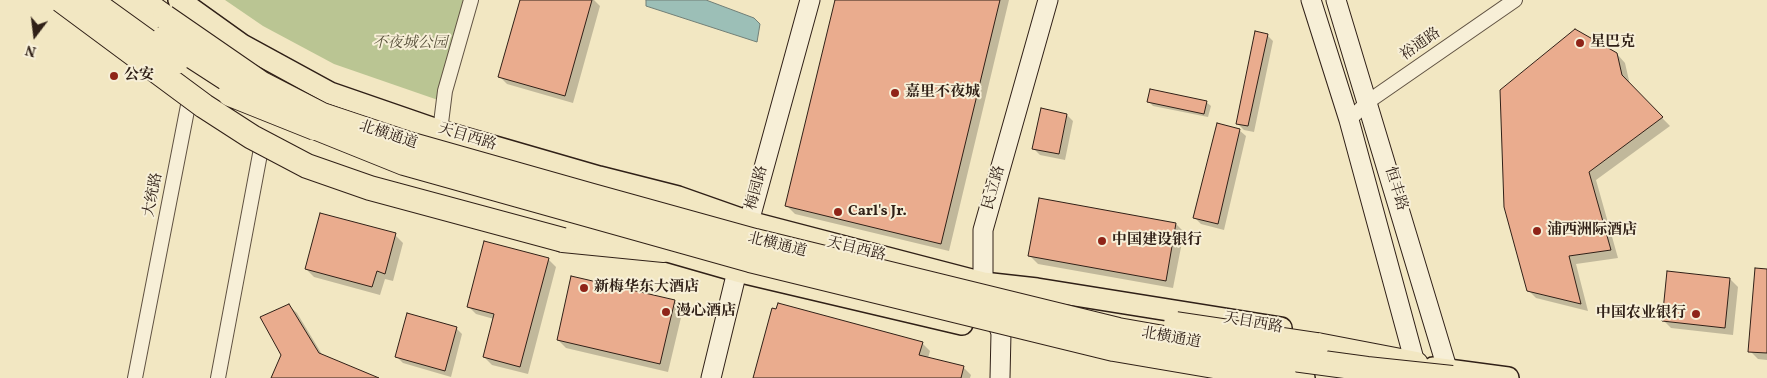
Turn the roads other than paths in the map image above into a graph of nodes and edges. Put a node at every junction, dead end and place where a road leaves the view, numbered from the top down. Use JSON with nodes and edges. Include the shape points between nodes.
{"nodes":[{"id":1,"x":61,"y":0,"type":"edge"},
{"id":2,"x":90,"y":0,"type":"edge"},
{"id":3,"x":112,"y":0,"type":"edge"},
{"id":4,"x":141,"y":0,"type":"edge"},
{"id":5,"x":165,"y":0,"type":"edge"},
{"id":6,"x":179,"y":0,"type":"edge"},
{"id":7,"x":471,"y":0,"type":"edge"},
{"id":8,"x":810,"y":0,"type":"edge"},
{"id":9,"x":1048,"y":0,"type":"edge"},
{"id":10,"x":1311,"y":0,"type":"edge"},
{"id":11,"x":1336,"y":0,"type":"edge"},
{"id":12,"x":1515,"y":0,"type":"edge"},
{"id":13,"x":208,"y":19,"type":"junction"},
{"id":14,"x":279,"y":66,"type":"junction"},
{"id":15,"x":193,"y":80,"type":"junction"},
{"id":16,"x":1369,"y":102,"type":"junction"},
{"id":17,"x":1349,"y":120,"type":"junction"},
{"id":18,"x":265,"y":122,"type":"junction"},
{"id":19,"x":315,"y":128,"type":"junction"},
{"id":20,"x":440,"y":130,"type":"junction"},
{"id":21,"x":476,"y":163,"type":"junction"},
{"id":22,"x":749,"y":222,"type":"junction"},
{"id":23,"x":664,"y":250,"type":"junction"},
{"id":24,"x":737,"y":271,"type":"junction"},
{"id":25,"x":906,"y":279,"type":"junction"},
{"id":26,"x":983,"y":283,"type":"junction"},
{"id":27,"x":1000,"y":333,"type":"junction"},
{"id":28,"x":1417,"y":371,"type":"edge"},
{"id":29,"x":1450,"y":375,"type":"edge"},
{"id":30,"x":135,"y":378,"type":"edge"},
{"id":31,"x":218,"y":378,"type":"edge"},
{"id":32,"x":711,"y":378,"type":"edge"},
{"id":33,"x":1000,"y":378,"type":"edge"},
{"id":34,"x":1285,"y":378,"type":"edge"},
{"id":35,"x":1304,"y":378,"type":"edge"},
{"id":36,"x":1508,"y":378,"type":"edge"}],
"edges":[{"from":1,"to":23,"type":"highway","bridge":true,"via":[[204,106],[252,138],[307,166],[370,188],[563,240]]},
{"from":2,"to":15,"type":"main road"},
{"from":2,"to":19,"type":"highway","bridge":true,"via":[[208,82],[239,99]]},
{"from":3,"to":19,"type":"highway","name":"北横通道","bridge":true,"via":[[252,96]]},
{"from":4,"to":21,"type":"highway","name":"北横通道","bridge":true,"via":[[262,84],[322,114]]},
{"from":5,"to":21,"type":"highway","bridge":true,"via":[[238,54],[277,78],[324,100],[412,132]]},
{"from":6,"to":13,"type":"main road","name":"天目西路"},
{"from":7,"to":20,"type":"street","via":[[445,91]]},
{"from":8,"to":22,"type":"street","name":"梅园路"},
{"from":9,"to":26,"type":"street","name":"民立路","via":[[983,230]]},
{"from":10,"to":17,"type":"street","name":"恒丰路"},
{"from":11,"to":16,"type":"street","name":"恒丰路"},
{"from":12,"to":16,"type":"street","name":"裕通路"},
{"from":13,"to":14,"type":"main road","name":"天目西路","via":[[242,45]]},
{"from":13,"to":15,"type":"street","name":"大统路"},
{"from":14,"to":18,"type":"street"},
{"from":14,"to":20,"type":"main road","name":"天目西路","via":[[330,93]]},
{"from":15,"to":18,"type":"main road"},
{"from":15,"to":30,"type":"street","name":"大统路"},
{"from":16,"to":17,"type":"street","name":"裕通路"},
{"from":16,"to":29,"type":"street","name":"恒丰路"},
{"from":17,"to":28,"type":"street","name":"恒丰路"},
{"from":18,"to":23,"type":"main road","via":[[322,149],[381,169]]},
{"from":18,"to":31,"type":"street"},
{"from":19,"to":34,"type":"highway","name":"北横通道","bridge":true,"via":[[404,163],[750,260],[1114,349]]},
{"from":20,"to":22,"type":"main road","name":"天目西路","via":[[678,197]]},
{"from":21,"to":25,"type":"highway","name":"北横通道","bridge":true,"via":[[755,241]]},
{"from":22,"to":24,"type":"street","name":"梅园路"},
{"from":22,"to":26,"type":"main road","name":"天目西路"},
{"from":23,"to":24,"type":"main road"},
{"from":24,"to":27,"type":"main road"},
{"from":24,"to":32,"type":"street","name":"梅园路"},
{"from":25,"to":28,"type":"highway","bridge":true,"via":[[1318,345]]},
{"from":25,"to":29,"type":"highway","name":"北横通道","bridge":true,"via":[[1118,330],[1367,369]]},
{"from":26,"to":27,"type":"street","name":"民立路"},
{"from":26,"to":28,"type":"main road","name":"天目西路","via":[[1016,300]]},
{"from":27,"to":33,"type":"street","name":"民立路"},
{"from":27,"to":35,"type":"main road"},
{"from":28,"to":29,"type":"main road"},
{"from":29,"to":36,"type":"main road"}]}
